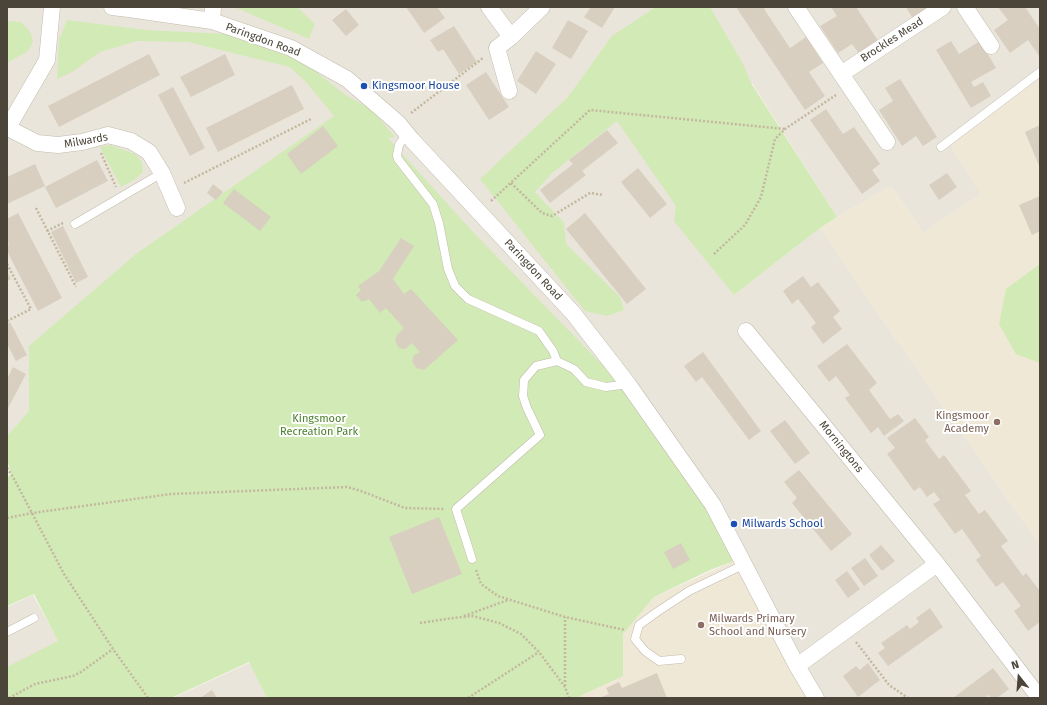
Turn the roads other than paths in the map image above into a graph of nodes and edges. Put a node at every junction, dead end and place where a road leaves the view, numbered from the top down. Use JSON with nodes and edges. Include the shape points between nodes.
{"nodes":[{"id":1,"x":52,"y":7,"type":"edge"},
{"id":2,"x":112,"y":7,"type":"edge"},
{"id":3,"x":488,"y":7,"type":"edge"},
{"id":4,"x":542,"y":7,"type":"edge"},
{"id":5,"x":796,"y":7,"type":"edge"},
{"id":6,"x":943,"y":7,"type":"edge"},
{"id":7,"x":965,"y":7,"type":"edge"},
{"id":8,"x":213,"y":14,"type":"edge"},
{"id":9,"x":511,"y":37,"type":"junction"},
{"id":10,"x":991,"y":46,"type":"dead end"},
{"id":11,"x":1040,"y":72,"type":"edge"},
{"id":12,"x":845,"y":80,"type":"junction"},
{"id":13,"x":509,"y":91,"type":"dead end"},
{"id":14,"x":402,"y":128,"type":"junction"},
{"id":15,"x":7,"y":129,"type":"edge"},
{"id":16,"x":887,"y":142,"type":"dead end"},
{"id":17,"x":941,"y":148,"type":"dead end"},
{"id":18,"x":162,"y":174,"type":"junction"},
{"id":19,"x":177,"y":208,"type":"dead end"},
{"id":20,"x":75,"y":224,"type":"road end"},
{"id":21,"x":746,"y":331,"type":"dead end"},
{"id":22,"x":557,"y":361,"type":"junction"},
{"id":23,"x":628,"y":384,"type":"junction"},
{"id":24,"x":472,"y":559,"type":"road end"},
{"id":25,"x":937,"y":564,"type":"junction"},
{"id":26,"x":743,"y":565,"type":"junction"},
{"id":27,"x":34,"y":618,"type":"dead end"},
{"id":28,"x":7,"y":632,"type":"edge"},
{"id":29,"x":681,"y":659,"type":"dead end"},
{"id":30,"x":797,"y":666,"type":"junction"},
{"id":31,"x":1034,"y":695,"type":"edge"},
{"id":32,"x":816,"y":698,"type":"edge"}],
"edges":[{"from":1,"to":15,"type":"street","name":"Milwards","via":[[47,60]]},
{"from":2,"to":8,"type":"street","name":"Paringdon Road"},
{"from":3,"to":9,"type":"street"},
{"from":4,"to":9,"type":"street"},
{"from":5,"to":12,"type":"street"},
{"from":6,"to":12,"type":"street","name":"Brockles Mead"},
{"from":7,"to":10,"type":"street"},
{"from":8,"to":14,"type":"street","name":"Paringdon Road","via":[[291,48],[347,79]]},
{"from":9,"to":13,"type":"street","via":[[497,48]]},
{"from":11,"to":17,"type":"lane"},
{"from":12,"to":16,"type":"street"},
{"from":14,"to":22,"type":"lane","via":[[398,158],[432,204],[439,223],[448,269],[455,286],[468,299],[539,331]]},
{"from":14,"to":23,"type":"street","name":"Paringdon Road","via":[[572,313]]},
{"from":15,"to":18,"type":"street","name":"Milwards","via":[[37,143],[58,145],[108,135],[131,141],[149,152]]},
{"from":18,"to":19,"type":"street","name":"Milwards"},
{"from":18,"to":20,"type":"lane"},
{"from":21,"to":25,"type":"street","name":"Morningtons"},
{"from":22,"to":23,"type":"lane","via":[[574,370],[586,382],[606,387]]},
{"from":22,"to":24,"type":"lane","via":[[536,366],[524,380],[523,396],[540,435],[456,510]]},
{"from":23,"to":26,"type":"street","name":"Paringdon Road","via":[[713,505]]},
{"from":25,"to":30,"type":"street"},
{"from":25,"to":31,"type":"street","name":"Morningtons"},
{"from":26,"to":29,"type":"lane","via":[[689,590],[639,625],[635,639],[645,651],[660,661]]},
{"from":26,"to":30,"type":"street","name":"Paringdon Road"},
{"from":27,"to":28,"type":"lane"},
{"from":30,"to":32,"type":"street","name":"Paringdon Road"}]}
